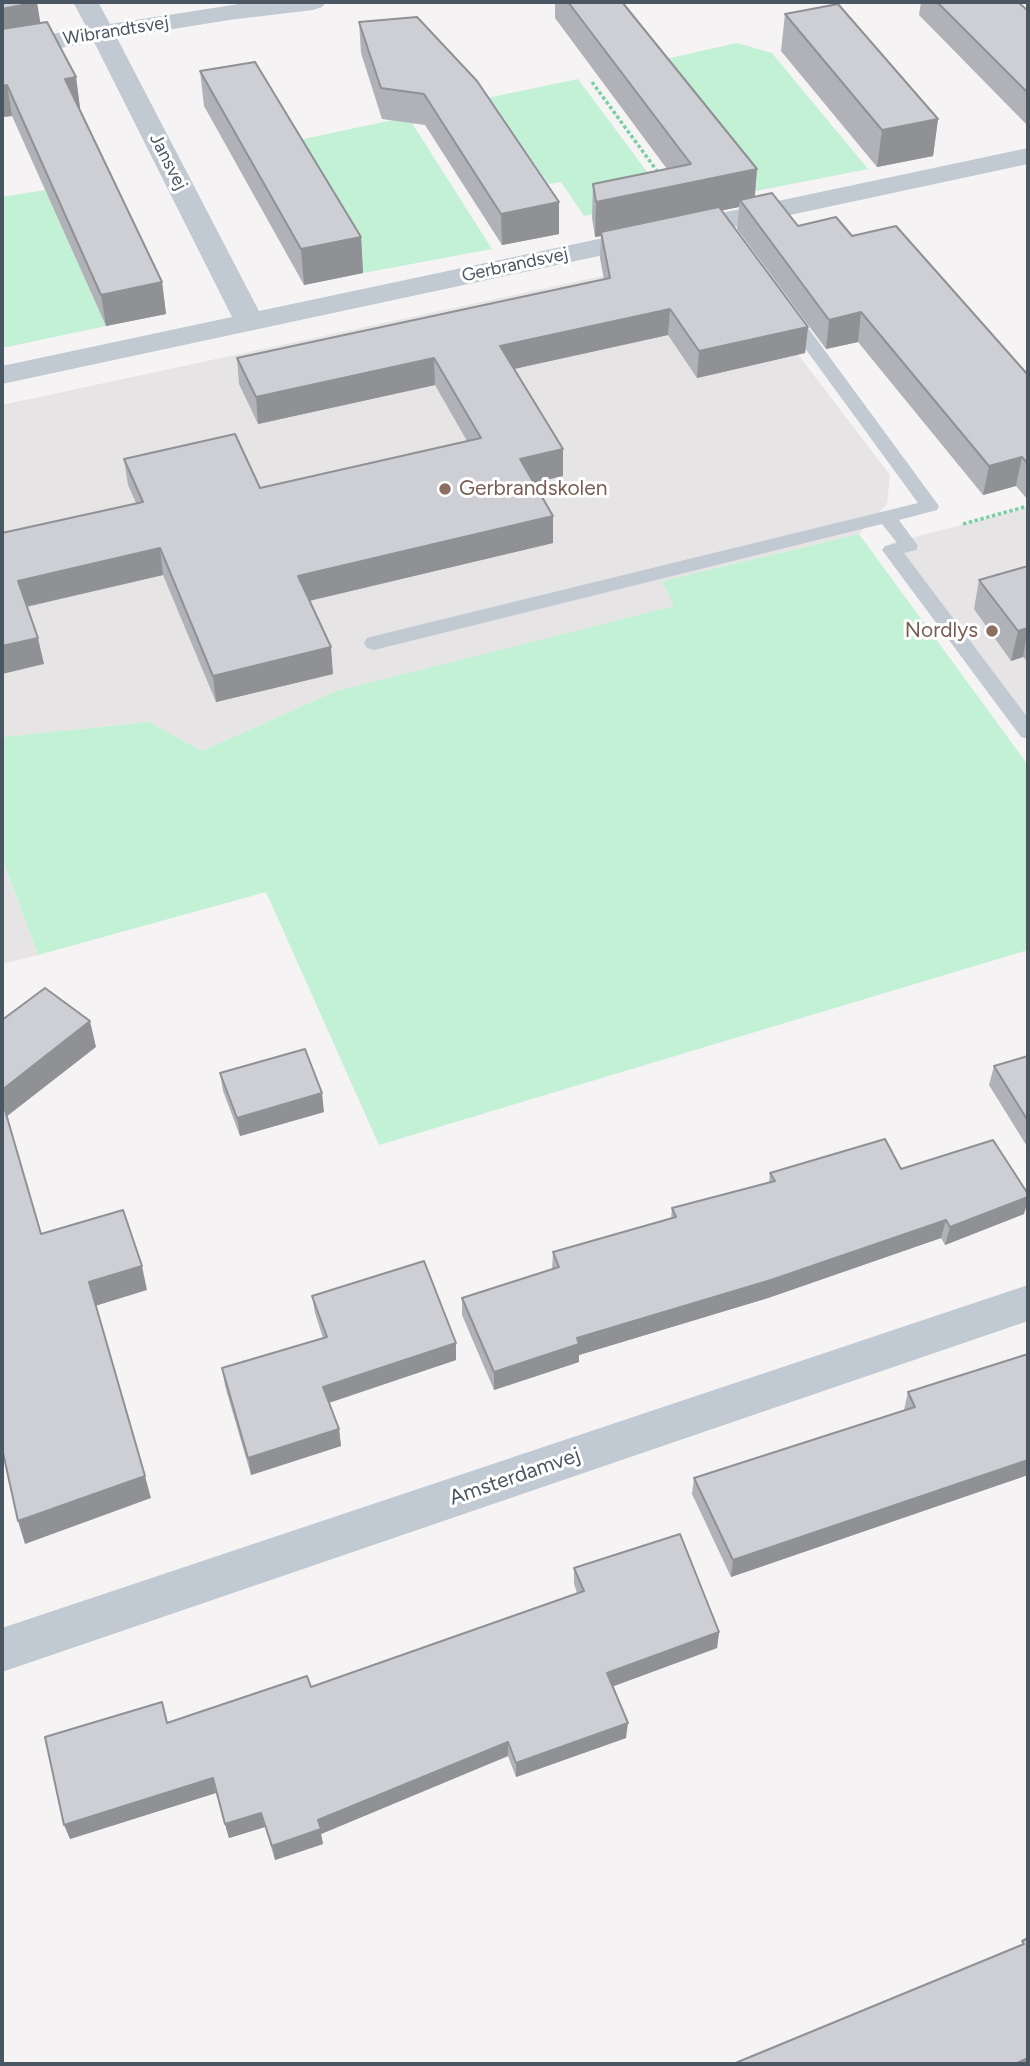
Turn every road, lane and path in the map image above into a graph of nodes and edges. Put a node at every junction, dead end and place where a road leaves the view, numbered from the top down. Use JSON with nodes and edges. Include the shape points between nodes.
{"nodes":[{"id":1,"x":86,"y":2,"type":"edge"},
{"id":2,"x":313,"y":2,"type":"edge"},
{"id":3,"x":103,"y":33,"type":"junction"},
{"id":4,"x":2,"y":50,"type":"edge"},
{"id":5,"x":592,"y":82,"type":"edge"},
{"id":6,"x":1028,"y":156,"type":"edge"},
{"id":7,"x":718,"y":231,"type":"junction"},
{"id":8,"x":777,"y":298,"type":"edge"},
{"id":9,"x":249,"y":321,"type":"junction"},
{"id":10,"x":2,"y":375,"type":"edge"},
{"id":11,"x":887,"y":517,"type":"junction"},
{"id":12,"x":374,"y":643,"type":"dead end"},
{"id":13,"x":1028,"y":732,"type":"edge"},
{"id":14,"x":1028,"y":1303,"type":"edge"},
{"id":15,"x":2,"y":1650,"type":"edge"}],
"edges":[{"from":1,"to":3,"type":"street","name":"Jansvej"},
{"from":2,"to":3,"type":"street","name":"Wibrandtsvej"},
{"from":3,"to":4,"type":"street","name":"Wibrandtsvej"},
{"from":3,"to":9,"type":"street","name":"Jansvej"},
{"from":5,"to":7,"type":"path"},
{"from":6,"to":7,"type":"street","name":"Gerbrandsvej"},
{"from":7,"to":9,"type":"street","name":"Gerbrandsvej"},
{"from":8,"to":11,"type":"lane","via":[[930,506]]},
{"from":9,"to":10,"type":"street","name":"Gerbrandsvej"},
{"from":11,"to":12,"type":"lane"},
{"from":11,"to":13,"type":"lane","via":[[909,546],[892,550]]},
{"from":14,"to":15,"type":"street","name":"Amsterdamvej"}]}
